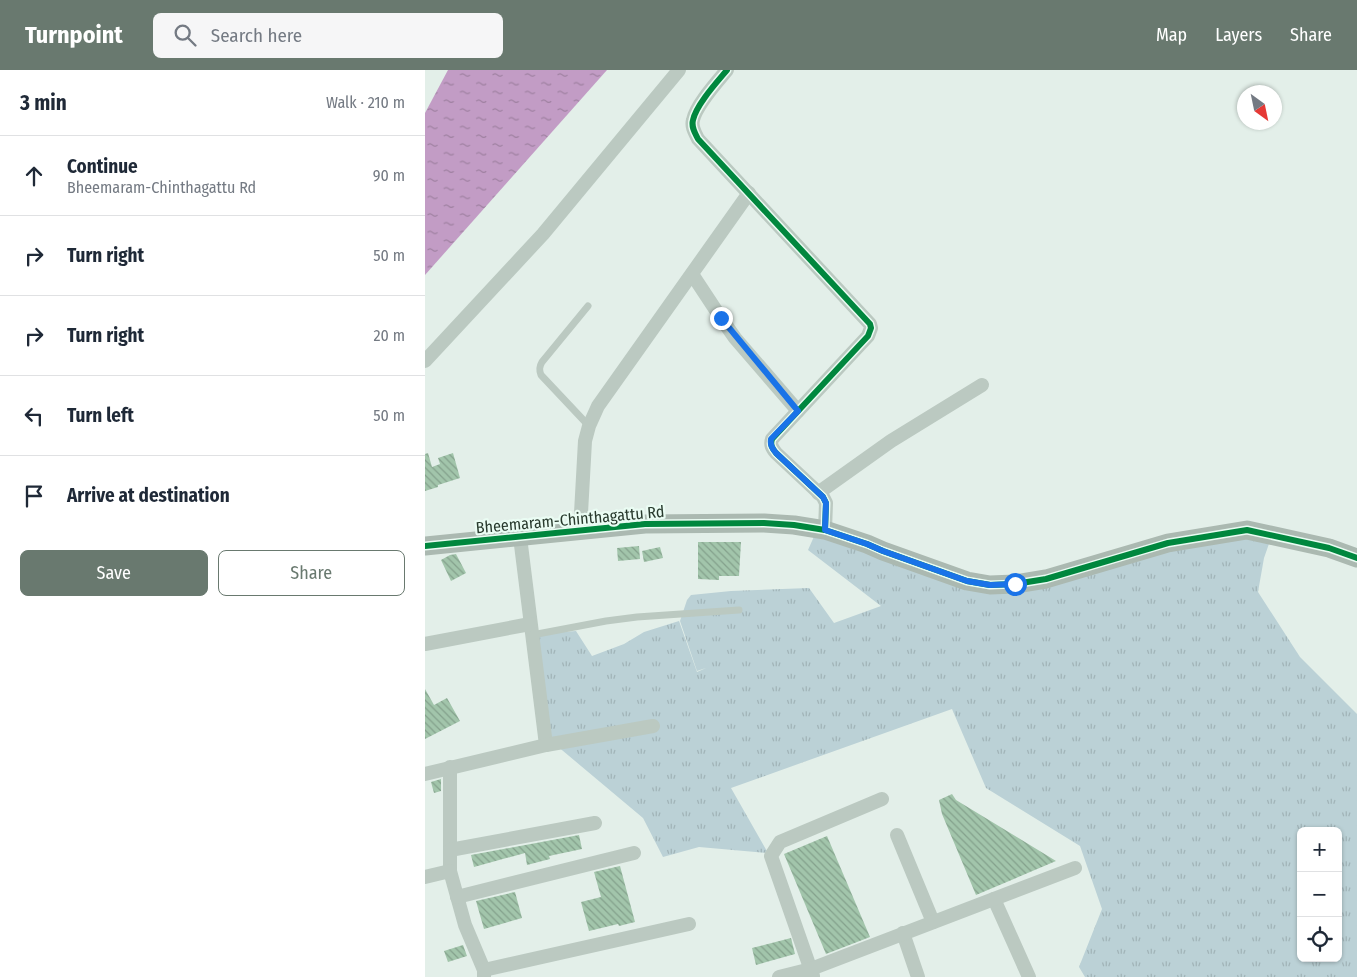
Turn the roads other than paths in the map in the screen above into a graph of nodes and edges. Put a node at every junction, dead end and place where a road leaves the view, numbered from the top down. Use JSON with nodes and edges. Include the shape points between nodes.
{"nodes":[{"id":1,"x":679,"y":70,"type":"edge"},
{"id":2,"x":727,"y":70,"type":"edge"},
{"id":3,"x":749,"y":193,"type":"junction"},
{"id":4,"x":692,"y":274,"type":"junction"},
{"id":5,"x":587,"y":306,"type":"dead end"},
{"id":6,"x":425,"y":361,"type":"edge"},
{"id":7,"x":982,"y":385,"type":"dead end"},
{"id":8,"x":798,"y":411,"type":"junction"},
{"id":9,"x":589,"y":426,"type":"junction"},
{"id":10,"x":818,"y":492,"type":"junction"},
{"id":11,"x":825,"y":530,"type":"junction"},
{"id":12,"x":580,"y":531,"type":"junction"},
{"id":13,"x":520,"y":537,"type":"junction"},
{"id":14,"x":425,"y":546,"type":"edge"},
{"id":15,"x":1357,"y":558,"type":"edge"},
{"id":16,"x":739,"y":610,"type":"dead end"},
{"id":17,"x":531,"y":629,"type":"junction"},
{"id":18,"x":425,"y":644,"type":"edge"},
{"id":19,"x":653,"y":726,"type":"dead end"},
{"id":20,"x":546,"y":745,"type":"junction"},
{"id":21,"x":450,"y":767,"type":"junction"},
{"id":22,"x":425,"y":774,"type":"edge"},
{"id":23,"x":882,"y":799,"type":"dead end"},
{"id":24,"x":595,"y":823,"type":"dead end"},
{"id":25,"x":897,"y":834,"type":"dead end"},
{"id":26,"x":450,"y":850,"type":"junction"},
{"id":27,"x":634,"y":853,"type":"dead end"},
{"id":28,"x":1075,"y":868,"type":"dead end"},
{"id":29,"x":450,"y":871,"type":"junction"},
{"id":30,"x":425,"y":878,"type":"edge"},
{"id":31,"x":457,"y":897,"type":"junction"},
{"id":32,"x":994,"y":899,"type":"junction"},
{"id":33,"x":933,"y":922,"type":"junction"},
{"id":34,"x":689,"y":924,"type":"dead end"},
{"id":35,"x":903,"y":934,"type":"junction"},
{"id":36,"x":812,"y":973,"type":"edge"},
{"id":37,"x":484,"y":974,"type":"edge"},
{"id":38,"x":779,"y":977,"type":"edge"},
{"id":39,"x":918,"y":977,"type":"edge"},
{"id":40,"x":1029,"y":977,"type":"edge"}],
"edges":[{"from":1,"to":6,"type":"street","via":[[543,234]]},
{"from":2,"to":3,"type":"street","via":[[699,107],[693,128],[698,139]]},
{"from":3,"to":4,"type":"street"},
{"from":3,"to":8,"type":"street","via":[[871,328],[868,336]]},
{"from":4,"to":8,"type":"street","via":[[731,331]]},
{"from":4,"to":9,"type":"street","via":[[599,406]]},
{"from":5,"to":9,"type":"lane","via":[[539,370]]},
{"from":7,"to":10,"type":"street","via":[[891,441]]},
{"from":8,"to":10,"type":"street","via":[[770,443],[776,453]]},
{"from":9,"to":12,"type":"street","via":[[583,460]]},
{"from":10,"to":11,"type":"street","via":[[826,503]]},
{"from":11,"to":12,"type":"street","name":"Bheemaram-Chinthagattu Rd","via":[[794,525],[645,524]]},
{"from":11,"to":15,"type":"street","name":"Bheemaram-Chinthagattu Rd","via":[[967,581],[990,585],[1046,579],[1167,543],[1247,530],[1329,548]]},
{"from":12,"to":13,"type":"street","name":"Bheemaram-Chinthagattu Rd"},
{"from":13,"to":14,"type":"street","name":"Bheemaram-Chinthagattu Rd"},
{"from":13,"to":17,"type":"street"},
{"from":16,"to":17,"type":"lane"},
{"from":17,"to":18,"type":"street"},
{"from":17,"to":20,"type":"street"},
{"from":19,"to":20,"type":"street"},
{"from":20,"to":21,"type":"street"},
{"from":21,"to":22,"type":"street"},
{"from":21,"to":26,"type":"street"},
{"from":23,"to":36,"type":"street","via":[[780,842],[771,856]]},
{"from":24,"to":26,"type":"street"},
{"from":25,"to":33,"type":"street"},
{"from":26,"to":29,"type":"street"},
{"from":27,"to":31,"type":"street"},
{"from":28,"to":32,"type":"street"},
{"from":29,"to":30,"type":"street"},
{"from":29,"to":31,"type":"street"},
{"from":31,"to":37,"type":"street"},
{"from":32,"to":33,"type":"street"},
{"from":32,"to":40,"type":"street"},
{"from":33,"to":35,"type":"street"},
{"from":34,"to":37,"type":"street"},
{"from":35,"to":36,"type":"street"},
{"from":35,"to":39,"type":"street"},
{"from":36,"to":38,"type":"street"}]}
